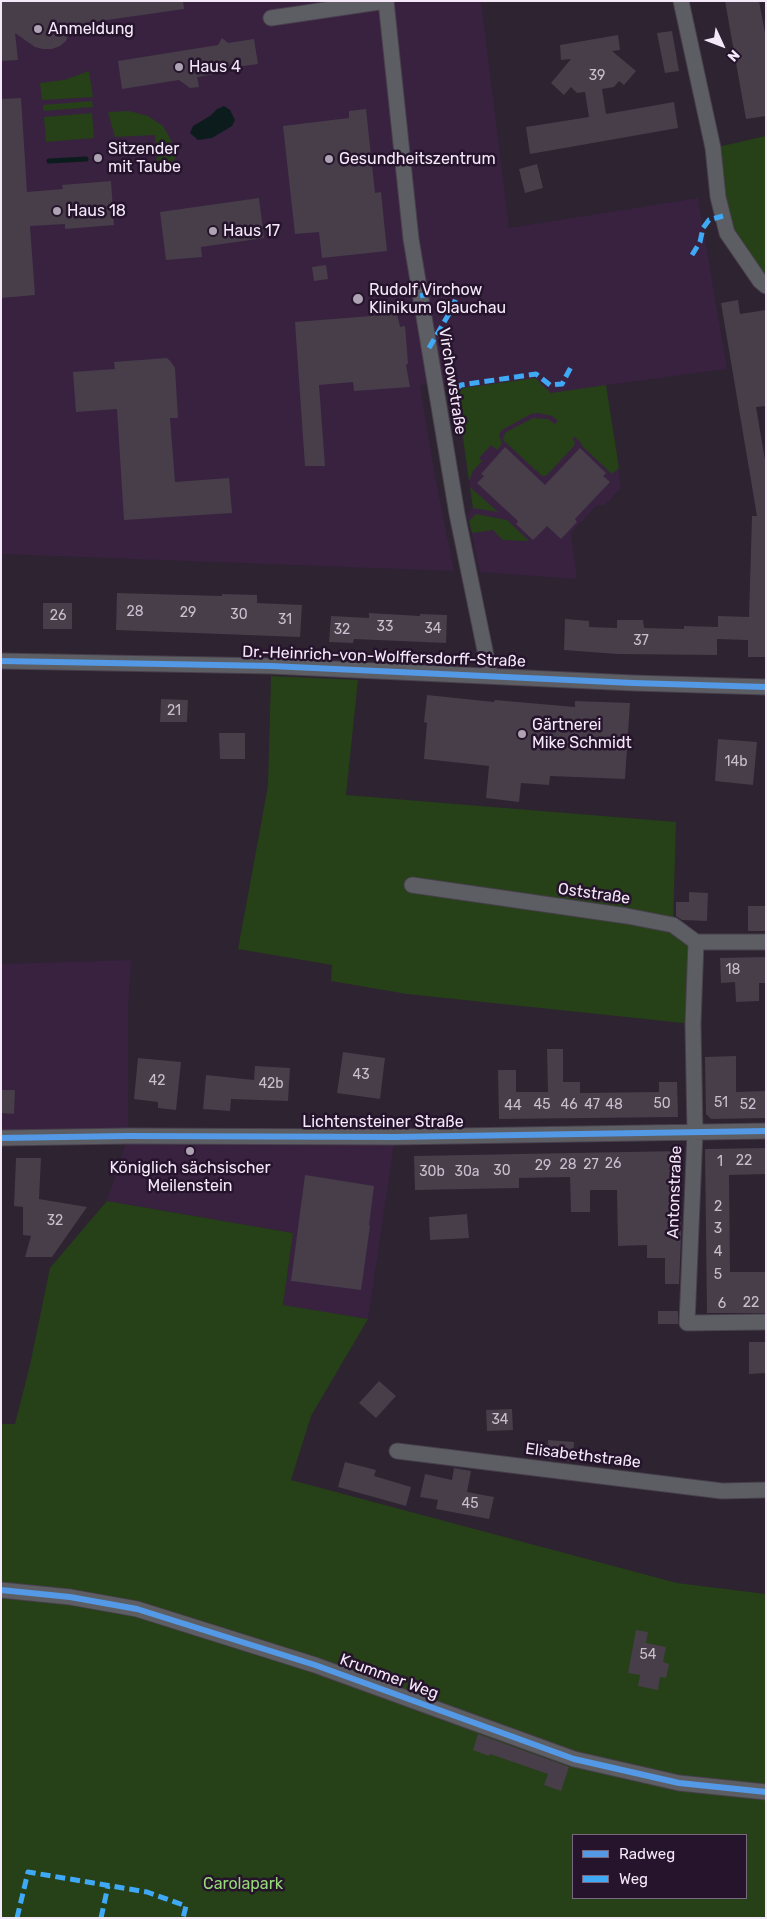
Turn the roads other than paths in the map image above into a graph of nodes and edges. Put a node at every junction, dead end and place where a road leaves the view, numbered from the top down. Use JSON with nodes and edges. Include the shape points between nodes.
{"nodes":[{"id":1,"x":386,"y":1,"type":"edge"},
{"id":2,"x":681,"y":1,"type":"edge"},
{"id":3,"x":271,"y":18,"type":"dead end"},
{"id":4,"x":766,"y":286,"type":"edge"},
{"id":5,"x":1,"y":661,"type":"edge"},
{"id":6,"x":490,"y":675,"type":"junction"},
{"id":7,"x":766,"y":687,"type":"edge"},
{"id":8,"x":412,"y":885,"type":"dead end"},
{"id":9,"x":696,"y":942,"type":"junction"},
{"id":10,"x":766,"y":942,"type":"edge"},
{"id":11,"x":766,"y":1131,"type":"edge"},
{"id":12,"x":695,"y":1132,"type":"junction"},
{"id":13,"x":1,"y":1138,"type":"edge"},
{"id":14,"x":766,"y":1322,"type":"edge"},
{"id":15,"x":397,"y":1451,"type":"dead end"},
{"id":16,"x":766,"y":1490,"type":"edge"},
{"id":17,"x":1,"y":1590,"type":"edge"},
{"id":18,"x":766,"y":1792,"type":"edge"}],
"edges":[{"from":1,"to":3,"type":"street","name":"Virchowstraße"},
{"from":1,"to":6,"type":"street","name":"Virchowstraße","via":[[412,246],[457,514]]},
{"from":2,"to":4,"type":"street","via":[[727,233]]},
{"from":5,"to":6,"type":"street","name":"Dr.-Heinrich-von-Wolffersdorff-Straße","via":[[271,666]]},
{"from":6,"to":7,"type":"street","name":"Dr.-Heinrich-von-Wolffersdorff-Straße"},
{"from":8,"to":9,"type":"street","name":"Oststraße","via":[[673,925]]},
{"from":9,"to":10,"type":"street"},
{"from":9,"to":12,"type":"street","name":"Antonstraße","via":[[693,1024]]},
{"from":11,"to":12,"type":"street","name":"Lichtensteiner Straße"},
{"from":12,"to":13,"type":"street","name":"Lichtensteiner Straße"},
{"from":12,"to":14,"type":"street","name":"Antonstraße","via":[[686,1323]]},
{"from":15,"to":16,"type":"street","name":"Elisabethstraße","via":[[722,1491]]},
{"from":17,"to":18,"type":"street","name":"Krummer Weg","via":[[70,1597],[137,1610],[315,1665],[574,1759],[679,1783]]}]}
